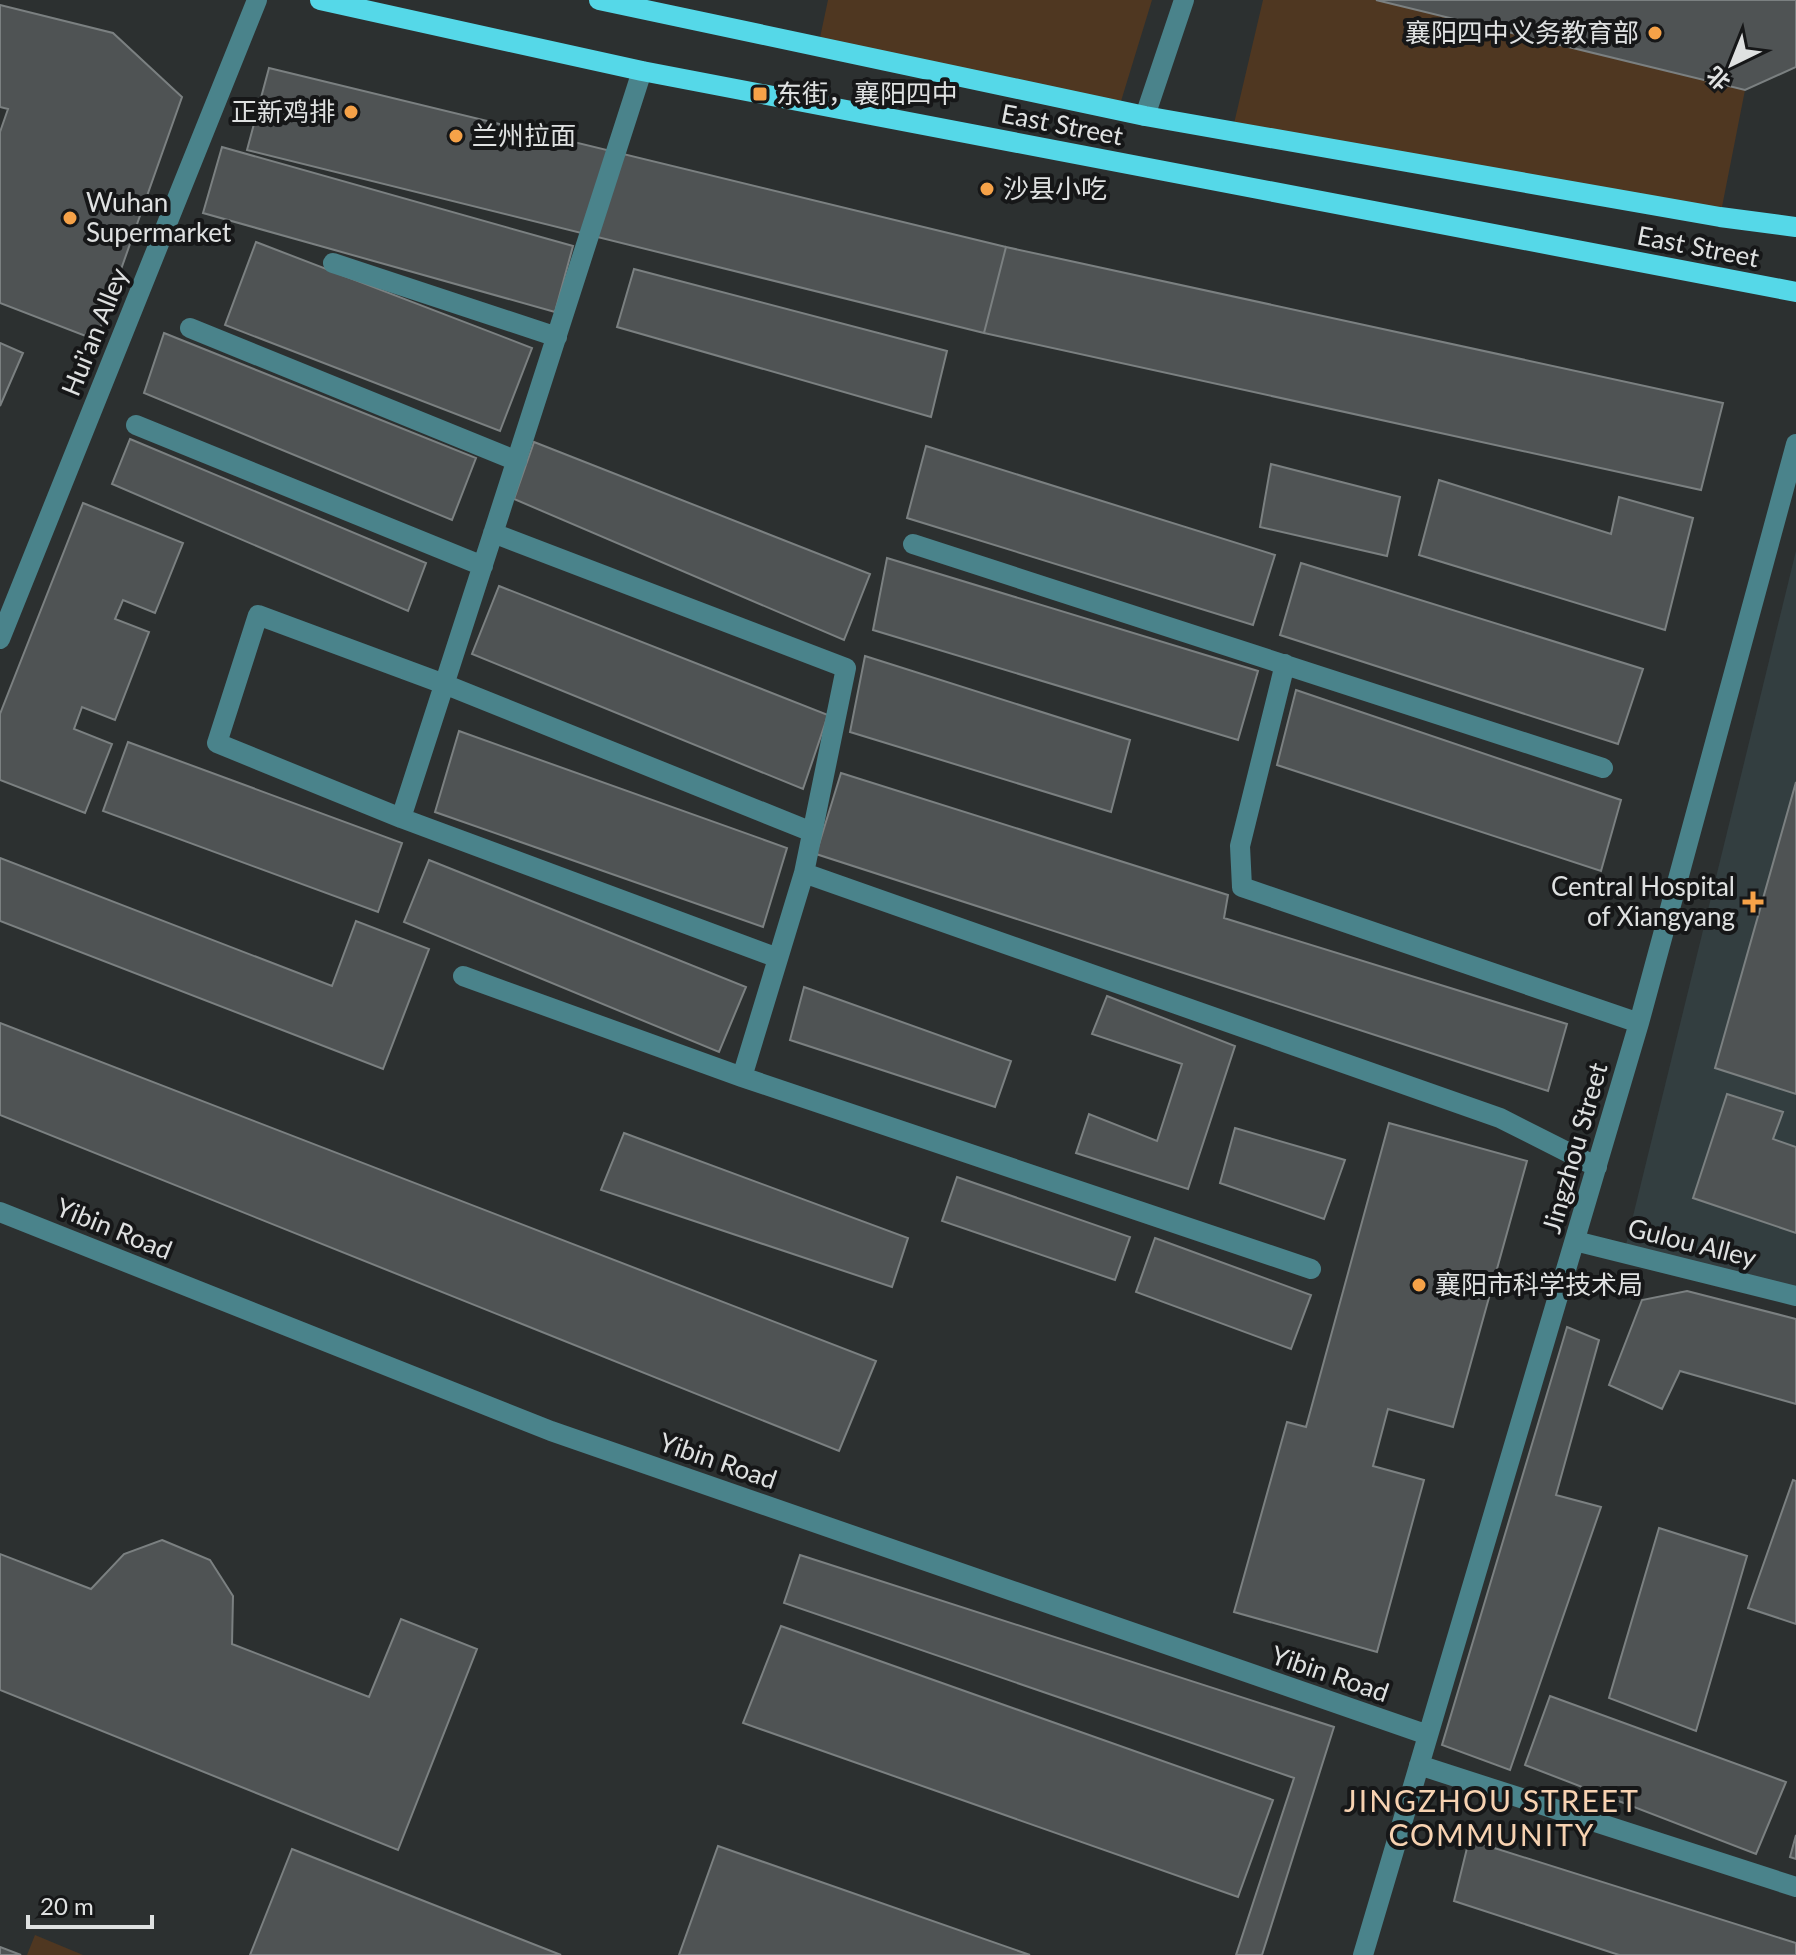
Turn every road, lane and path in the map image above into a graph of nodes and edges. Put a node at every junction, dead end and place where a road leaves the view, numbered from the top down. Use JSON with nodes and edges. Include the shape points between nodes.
{"nodes":[{"id":1,"x":257,"y":0,"type":"edge"},
{"id":2,"x":320,"y":0,"type":"edge"},
{"id":3,"x":599,"y":0,"type":"edge"},
{"id":4,"x":1184,"y":0,"type":"edge"},
{"id":5,"x":642,"y":71,"type":"junction"},
{"id":6,"x":1145,"y":116,"type":"junction"},
{"id":7,"x":1796,"y":227,"type":"edge"},
{"id":8,"x":333,"y":263,"type":"dead end"},
{"id":9,"x":1796,"y":292,"type":"edge"},
{"id":10,"x":190,"y":328,"type":"dead end"},
{"id":11,"x":557,"y":337,"type":"junction"},
{"id":12,"x":136,"y":425,"type":"dead end"},
{"id":13,"x":1796,"y":444,"type":"edge"},
{"id":14,"x":517,"y":461,"type":"junction"},
{"id":15,"x":493,"y":533,"type":"junction"},
{"id":16,"x":913,"y":544,"type":"dead end"},
{"id":17,"x":483,"y":566,"type":"junction"},
{"id":18,"x":0,"y":639,"type":"edge"},
{"id":19,"x":1285,"y":664,"type":"junction"},
{"id":20,"x":444,"y":684,"type":"junction"},
{"id":21,"x":1603,"y":768,"type":"dead end"},
{"id":22,"x":401,"y":818,"type":"junction"},
{"id":23,"x":812,"y":832,"type":"junction"},
{"id":24,"x":804,"y":873,"type":"junction"},
{"id":25,"x":778,"y":958,"type":"junction"},
{"id":26,"x":463,"y":976,"type":"dead end"},
{"id":27,"x":1639,"y":1023,"type":"junction"},
{"id":28,"x":742,"y":1077,"type":"junction"},
{"id":29,"x":1597,"y":1167,"type":"junction"},
{"id":30,"x":0,"y":1212,"type":"edge"},
{"id":31,"x":1575,"y":1241,"type":"junction"},
{"id":32,"x":1311,"y":1269,"type":"dead end"},
{"id":33,"x":1796,"y":1296,"type":"edge"},
{"id":34,"x":1428,"y":1735,"type":"junction"},
{"id":35,"x":1419,"y":1765,"type":"junction"},
{"id":36,"x":1796,"y":1887,"type":"edge"},
{"id":37,"x":1363,"y":1955,"type":"edge"}],
"edges":[{"from":1,"to":18,"type":"street","name":"Hui'an Alley"},
{"from":2,"to":5,"type":"main road","name":"East Street"},
{"from":3,"to":6,"type":"main road","name":"East Street"},
{"from":4,"to":6,"type":"street"},
{"from":5,"to":9,"type":"main road","name":"East Street"},
{"from":5,"to":11,"type":"street"},
{"from":6,"to":7,"type":"main road","name":"East Street"},
{"from":8,"to":11,"type":"street"},
{"from":10,"to":14,"type":"street"},
{"from":11,"to":14,"type":"street"},
{"from":12,"to":17,"type":"street"},
{"from":13,"to":27,"type":"street","name":"Jingzhou Street"},
{"from":14,"to":15,"type":"street"},
{"from":15,"to":17,"type":"street"},
{"from":15,"to":23,"type":"street","via":[[846,668]]},
{"from":16,"to":19,"type":"street"},
{"from":17,"to":20,"type":"street"},
{"from":19,"to":21,"type":"street"},
{"from":19,"to":27,"type":"street","via":[[1240,846],[1242,887]]},
{"from":20,"to":22,"type":"street"},
{"from":20,"to":22,"type":"street","via":[[258,615],[217,743]]},
{"from":20,"to":23,"type":"street"},
{"from":22,"to":25,"type":"street"},
{"from":23,"to":24,"type":"street"},
{"from":24,"to":25,"type":"street"},
{"from":24,"to":29,"type":"street","via":[[1500,1118]]},
{"from":25,"to":28,"type":"street"},
{"from":26,"to":28,"type":"street"},
{"from":27,"to":29,"type":"street","name":"Jingzhou Street"},
{"from":28,"to":32,"type":"street"},
{"from":29,"to":31,"type":"street","name":"Jingzhou Street"},
{"from":30,"to":34,"type":"street","name":"Yibin Road","via":[[551,1431]]},
{"from":31,"to":33,"type":"street","name":"Gulou Alley"},
{"from":31,"to":34,"type":"street","name":"Jingzhou Street"},
{"from":34,"to":35,"type":"street","name":"Jingzhou Street"},
{"from":35,"to":36,"type":"street"},
{"from":35,"to":37,"type":"street","name":"Jingzhou Street"}]}
